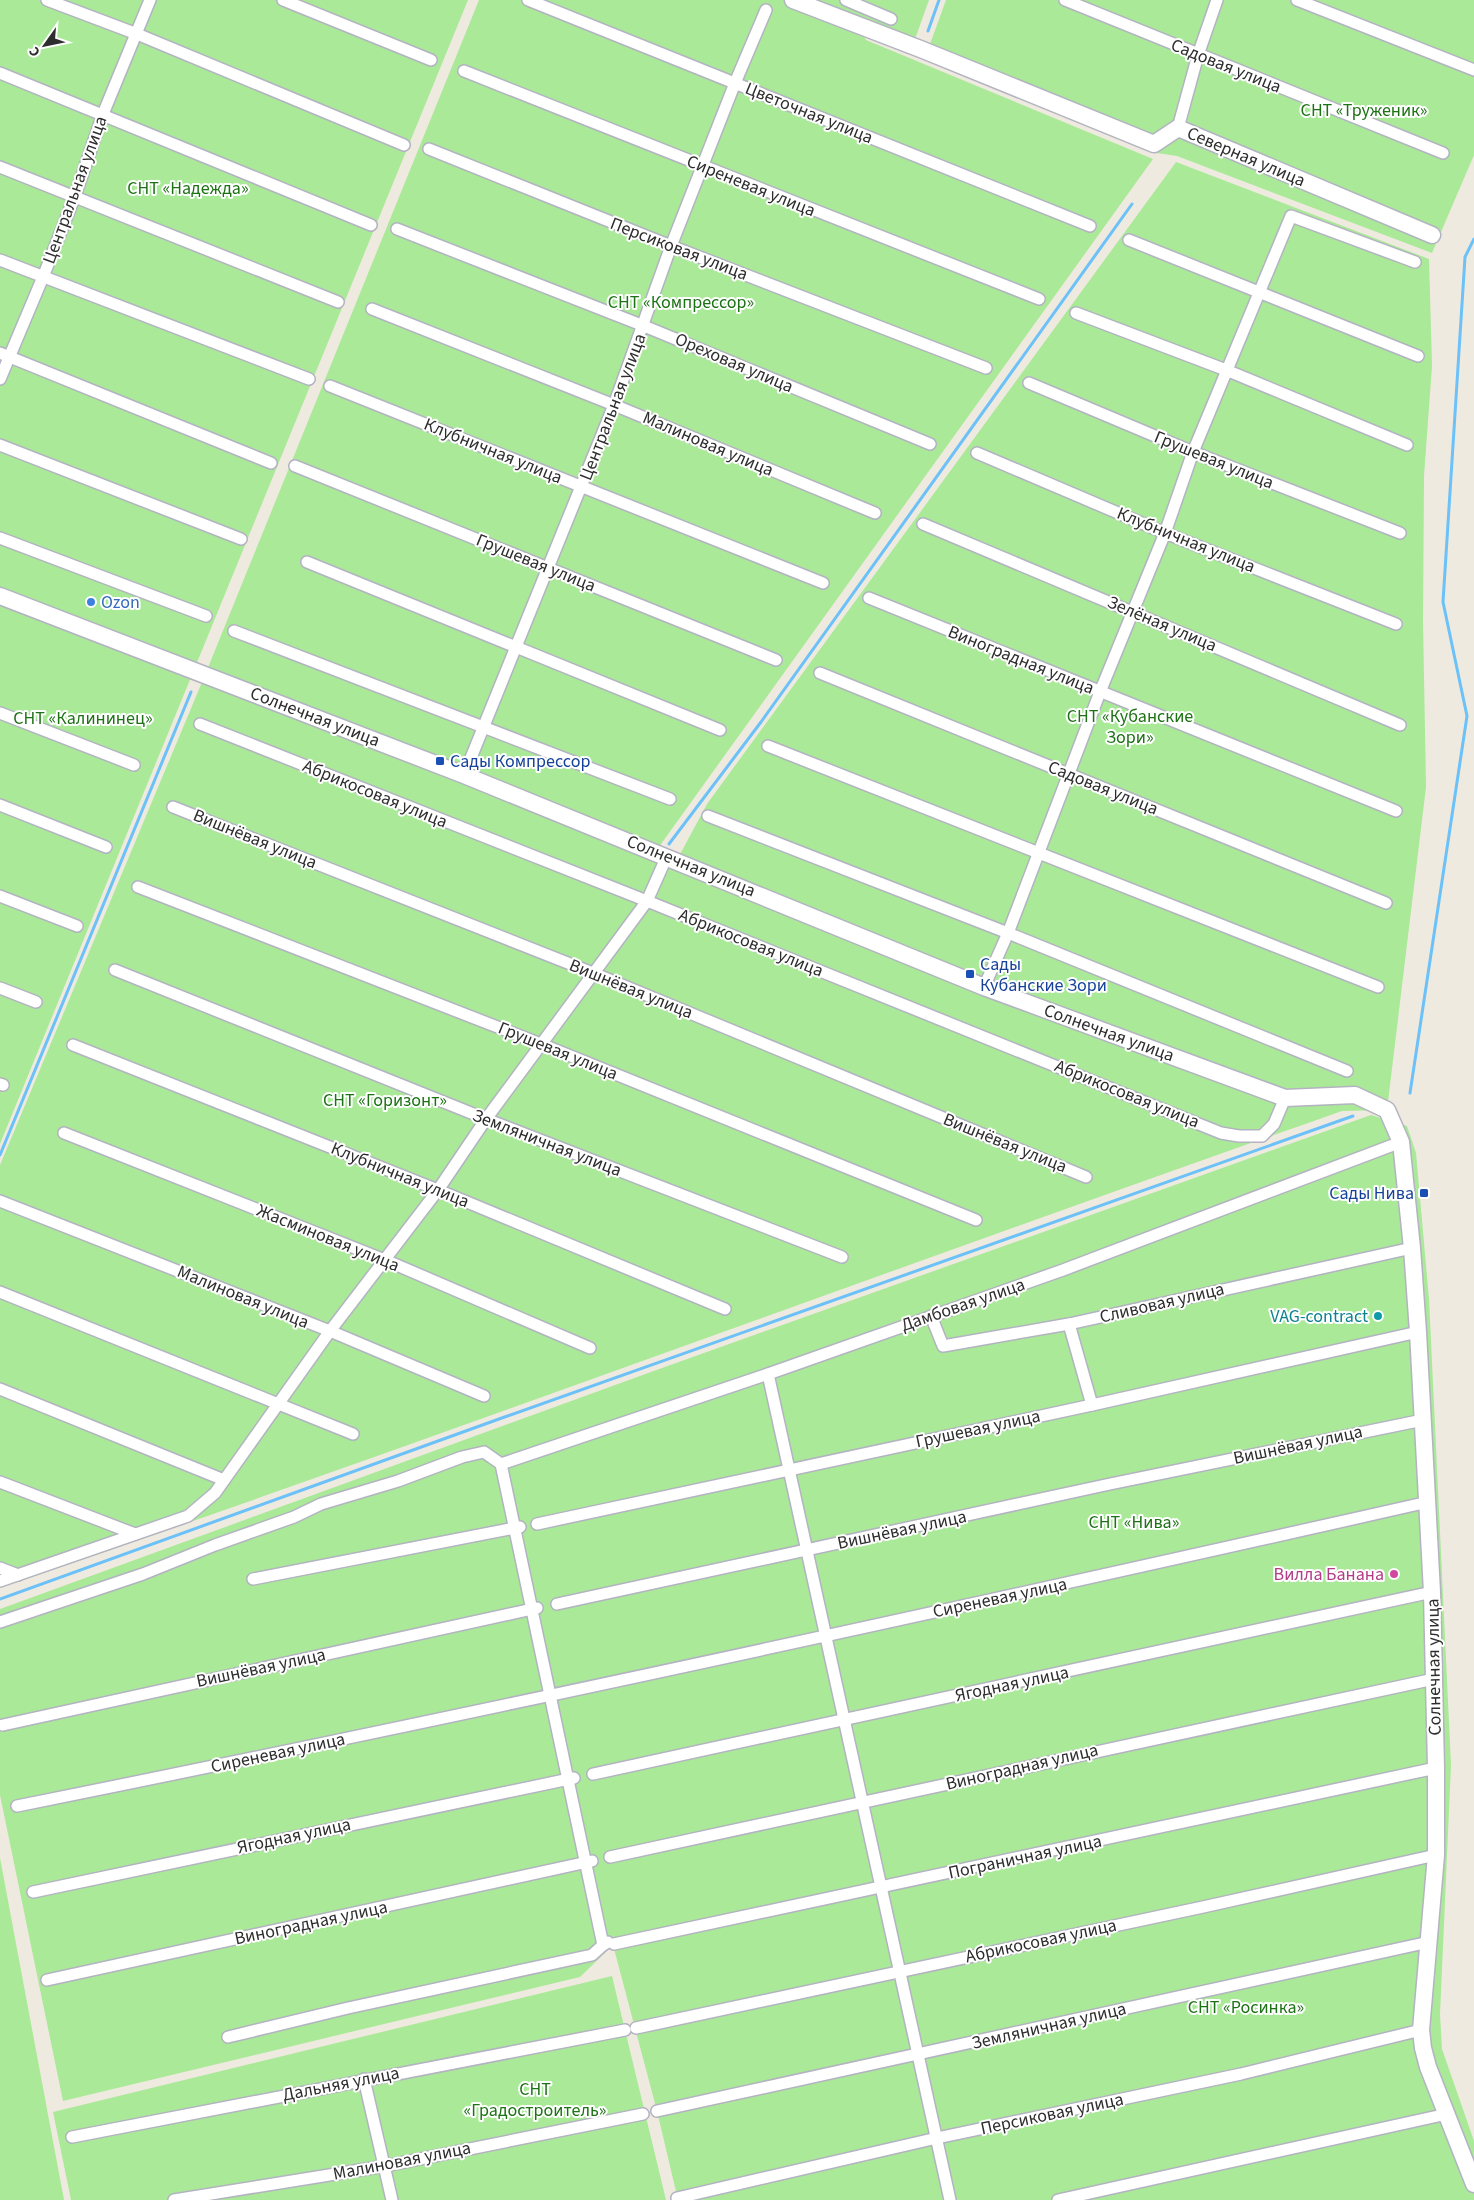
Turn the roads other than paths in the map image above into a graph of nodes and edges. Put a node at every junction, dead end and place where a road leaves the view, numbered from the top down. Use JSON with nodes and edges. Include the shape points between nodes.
{"nodes":[{"id":1,"x":47,"y":0,"type":"edge"},
{"id":2,"x":150,"y":0,"type":"edge"},
{"id":3,"x":283,"y":0,"type":"edge"},
{"id":4,"x":528,"y":0,"type":"edge"},
{"id":5,"x":793,"y":0,"type":"edge"},
{"id":6,"x":846,"y":0,"type":"edge"},
{"id":7,"x":1065,"y":0,"type":"edge"},
{"id":8,"x":1217,"y":0,"type":"edge"},
{"id":9,"x":1297,"y":0,"type":"edge"},
{"id":10,"x":766,"y":10,"type":"dead end"},
{"id":11,"x":891,"y":19,"type":"dead end"},
{"id":12,"x":137,"y":34,"type":"junction"},
{"id":13,"x":1198,"y":55,"type":"junction"},
{"id":14,"x":431,"y":60,"type":"dead end"},
{"id":15,"x":1474,"y":70,"type":"edge"},
{"id":16,"x":464,"y":71,"type":"dead end"},
{"id":17,"x":0,"y":73,"type":"edge"},
{"id":18,"x":735,"y":83,"type":"junction"},
{"id":19,"x":103,"y":114,"type":"junction"},
{"id":20,"x":1178,"y":128,"type":"junction"},
{"id":21,"x":404,"y":145,"type":"dead end"},
{"id":22,"x":428,"y":149,"type":"dead end"},
{"id":23,"x":1443,"y":153,"type":"dead end"},
{"id":24,"x":702,"y":166,"type":"junction"},
{"id":25,"x":0,"y":167,"type":"edge"},
{"id":26,"x":75,"y":196,"type":"junction"},
{"id":27,"x":371,"y":225,"type":"dead end"},
{"id":28,"x":1090,"y":226,"type":"dead end"},
{"id":29,"x":397,"y":229,"type":"dead end"},
{"id":30,"x":1432,"y":235,"type":"dead end"},
{"id":31,"x":1129,"y":240,"type":"dead end"},
{"id":32,"x":672,"y":246,"type":"junction"},
{"id":33,"x":0,"y":260,"type":"edge"},
{"id":34,"x":1415,"y":262,"type":"dead end"},
{"id":35,"x":43,"y":277,"type":"junction"},
{"id":36,"x":1258,"y":291,"type":"junction"},
{"id":37,"x":1039,"y":299,"type":"dead end"},
{"id":38,"x":338,"y":302,"type":"dead end"},
{"id":39,"x":372,"y":309,"type":"dead end"},
{"id":40,"x":1076,"y":313,"type":"dead end"},
{"id":41,"x":644,"y":326,"type":"junction"},
{"id":42,"x":5,"y":355,"type":"edge"},
{"id":43,"x":1418,"y":356,"type":"dead end"},
{"id":44,"x":986,"y":368,"type":"dead end"},
{"id":45,"x":1226,"y":370,"type":"junction"},
{"id":46,"x":0,"y":379,"type":"edge"},
{"id":47,"x":309,"y":379,"type":"dead end"},
{"id":48,"x":1029,"y":382,"type":"dead end"},
{"id":49,"x":330,"y":386,"type":"dead end"},
{"id":50,"x":614,"y":405,"type":"junction"},
{"id":51,"x":930,"y":444,"type":"dead end"},
{"id":52,"x":0,"y":445,"type":"edge"},
{"id":53,"x":1407,"y":445,"type":"dead end"},
{"id":54,"x":1193,"y":452,"type":"junction"},
{"id":55,"x":977,"y":453,"type":"dead end"},
{"id":56,"x":270,"y":463,"type":"dead end"},
{"id":57,"x":295,"y":466,"type":"dead end"},
{"id":58,"x":582,"y":486,"type":"junction"},
{"id":59,"x":875,"y":513,"type":"dead end"},
{"id":60,"x":923,"y":524,"type":"dead end"},
{"id":61,"x":1165,"y":533,"type":"junction"},
{"id":62,"x":1400,"y":533,"type":"dead end"},
{"id":63,"x":0,"y":538,"type":"edge"},
{"id":64,"x":241,"y":539,"type":"dead end"},
{"id":65,"x":307,"y":562,"type":"dead end"},
{"id":66,"x":549,"y":568,"type":"junction"},
{"id":67,"x":823,"y":583,"type":"dead end"},
{"id":68,"x":0,"y":596,"type":"edge"},
{"id":69,"x":869,"y":598,"type":"dead end"},
{"id":70,"x":1133,"y":611,"type":"junction"},
{"id":71,"x":206,"y":616,"type":"dead end"},
{"id":72,"x":1396,"y":624,"type":"dead end"},
{"id":73,"x":234,"y":631,"type":"dead end"},
{"id":74,"x":515,"y":647,"type":"junction"},
{"id":75,"x":776,"y":660,"type":"dead end"},
{"id":76,"x":820,"y":673,"type":"dead end"},
{"id":77,"x":1100,"y":692,"type":"junction"},
{"id":78,"x":0,"y":713,"type":"edge"},
{"id":79,"x":200,"y":724,"type":"dead end"},
{"id":80,"x":1400,"y":725,"type":"dead end"},
{"id":81,"x":484,"y":727,"type":"junction"},
{"id":82,"x":720,"y":730,"type":"dead end"},
{"id":83,"x":768,"y":746,"type":"dead end"},
{"id":84,"x":134,"y":765,"type":"dead end"},
{"id":85,"x":464,"y":775,"type":"junction"},
{"id":86,"x":1069,"y":775,"type":"junction"},
{"id":87,"x":670,"y":799,"type":"dead end"},
{"id":88,"x":0,"y":805,"type":"edge"},
{"id":89,"x":173,"y":806,"type":"dead end"},
{"id":90,"x":1396,"y":812,"type":"dead end"},
{"id":91,"x":708,"y":816,"type":"dead end"},
{"id":92,"x":106,"y":847,"type":"dead end"},
{"id":93,"x":1038,"y":853,"type":"junction"},
{"id":94,"x":667,"y":856,"type":"junction"},
{"id":95,"x":138,"y":887,"type":"dead end"},
{"id":96,"x":0,"y":896,"type":"edge"},
{"id":97,"x":647,"y":902,"type":"junction"},
{"id":98,"x":1386,"y":903,"type":"dead end"},
{"id":99,"x":77,"y":926,"type":"dead end"},
{"id":100,"x":1008,"y":933,"type":"junction"},
{"id":101,"x":114,"y":970,"type":"dead end"},
{"id":102,"x":593,"y":973,"type":"junction"},
{"id":103,"x":984,"y":987,"type":"junction"},
{"id":104,"x":1378,"y":987,"type":"dead end"},
{"id":105,"x":0,"y":988,"type":"edge"},
{"id":106,"x":36,"y":1002,"type":"dead end"},
{"id":107,"x":541,"y":1044,"type":"junction"},
{"id":108,"x":73,"y":1046,"type":"dead end"},
{"id":109,"x":1347,"y":1071,"type":"dead end"},
{"id":110,"x":1285,"y":1098,"type":"junction"},
{"id":111,"x":486,"y":1119,"type":"junction"},
{"id":112,"x":64,"y":1133,"type":"dead end"},
{"id":113,"x":1401,"y":1142,"type":"junction"},
{"id":114,"x":1086,"y":1176,"type":"dead end"},
{"id":115,"x":438,"y":1190,"type":"junction"},
{"id":116,"x":0,"y":1201,"type":"edge"},
{"id":117,"x":976,"y":1220,"type":"dead end"},
{"id":118,"x":1412,"y":1248,"type":"junction"},
{"id":119,"x":842,"y":1257,"type":"dead end"},
{"id":120,"x":385,"y":1260,"type":"junction"},
{"id":121,"x":0,"y":1292,"type":"edge"},
{"id":122,"x":725,"y":1309,"type":"dead end"},
{"id":123,"x":931,"y":1316,"type":"junction"},
{"id":124,"x":1069,"y":1324,"type":"junction"},
{"id":125,"x":330,"y":1331,"type":"junction"},
{"id":126,"x":1418,"y":1332,"type":"junction"},
{"id":127,"x":590,"y":1348,"type":"dead end"},
{"id":128,"x":768,"y":1374,"type":"junction"},
{"id":129,"x":0,"y":1388,"type":"edge"},
{"id":130,"x":484,"y":1396,"type":"dead end"},
{"id":131,"x":278,"y":1405,"type":"junction"},
{"id":132,"x":1092,"y":1405,"type":"junction"},
{"id":133,"x":1423,"y":1420,"type":"junction"},
{"id":134,"x":354,"y":1434,"type":"dead end"},
{"id":135,"x":501,"y":1464,"type":"junction"},
{"id":136,"x":789,"y":1470,"type":"junction"},
{"id":137,"x":224,"y":1480,"type":"junction"},
{"id":138,"x":0,"y":1482,"type":"edge"},
{"id":139,"x":1428,"y":1502,"type":"junction"},
{"id":140,"x":537,"y":1524,"type":"dead end"},
{"id":141,"x":518,"y":1528,"type":"junction"},
{"id":142,"x":135,"y":1534,"type":"junction"},
{"id":143,"x":807,"y":1551,"type":"junction"},
{"id":144,"x":0,"y":1568,"type":"edge"},
{"id":145,"x":18,"y":1574,"type":"junction"},
{"id":146,"x":253,"y":1580,"type":"dead end"},
{"id":147,"x":0,"y":1581,"type":"edge"},
{"id":148,"x":1432,"y":1592,"type":"junction"},
{"id":149,"x":557,"y":1604,"type":"dead end"},
{"id":150,"x":535,"y":1609,"type":"junction"},
{"id":151,"x":0,"y":1622,"type":"edge"},
{"id":152,"x":826,"y":1636,"type":"junction"},
{"id":153,"x":1434,"y":1679,"type":"junction"},
{"id":154,"x":551,"y":1695,"type":"junction"},
{"id":155,"x":845,"y":1720,"type":"junction"},
{"id":156,"x":3,"y":1725,"type":"dead end"},
{"id":157,"x":1436,"y":1768,"type":"junction"},
{"id":158,"x":593,"y":1774,"type":"dead end"},
{"id":159,"x":571,"y":1778,"type":"junction"},
{"id":160,"x":864,"y":1802,"type":"junction"},
{"id":161,"x":17,"y":1806,"type":"dead end"},
{"id":162,"x":1436,"y":1855,"type":"junction"},
{"id":163,"x":610,"y":1857,"type":"dead end"},
{"id":164,"x":589,"y":1862,"type":"junction"},
{"id":165,"x":882,"y":1888,"type":"junction"},
{"id":166,"x":33,"y":1892,"type":"dead end"},
{"id":167,"x":1429,"y":1942,"type":"junction"},
{"id":168,"x":608,"y":1944,"type":"junction"},
{"id":169,"x":900,"y":1972,"type":"junction"},
{"id":170,"x":47,"y":1980,"type":"dead end"},
{"id":171,"x":636,"y":2028,"type":"joint"},
{"id":172,"x":1421,"y":2030,"type":"junction"},
{"id":173,"x":228,"y":2037,"type":"dead end"},
{"id":174,"x":919,"y":2054,"type":"junction"},
{"id":175,"x":364,"y":2079,"type":"junction"},
{"id":176,"x":663,"y":2110,"type":"dead end"},
{"id":177,"x":643,"y":2114,"type":"dead end"},
{"id":178,"x":1447,"y":2114,"type":"junction"},
{"id":179,"x":72,"y":2137,"type":"dead end"},
{"id":180,"x":937,"y":2138,"type":"junction"},
{"id":181,"x":385,"y":2166,"type":"junction"},
{"id":182,"x":1474,"y":2184,"type":"edge"},
{"id":183,"x":680,"y":2198,"type":"dead end"},
{"id":184,"x":174,"y":2200,"type":"edge"},
{"id":185,"x":392,"y":2200,"type":"edge"},
{"id":186,"x":950,"y":2200,"type":"edge"},
{"id":187,"x":1058,"y":2200,"type":"edge"}],
"edges":[{"from":1,"to":12,"type":"street"},
{"from":2,"to":12,"type":"street","name":"Центральная улица"},
{"from":3,"to":14,"type":"street"},
{"from":4,"to":18,"type":"street","name":"Цветочная улица"},
{"from":5,"to":20,"type":"street","name":"Северная улица","via":[[1154,144]]},
{"from":6,"to":11,"type":"street"},
{"from":7,"to":13,"type":"street","name":"Садовая улица"},
{"from":8,"to":13,"type":"street"},
{"from":9,"to":15,"type":"street"},
{"from":10,"to":18,"type":"street","name":"Центральная улица"},
{"from":12,"to":19,"type":"street","name":"Центральная улица"},
{"from":12,"to":21,"type":"street"},
{"from":13,"to":20,"type":"street"},
{"from":13,"to":23,"type":"street","name":"Садовая улица"},
{"from":16,"to":24,"type":"street","name":"Сиреневая улица"},
{"from":17,"to":19,"type":"street"},
{"from":18,"to":24,"type":"street","name":"Центральная улица"},
{"from":18,"to":28,"type":"street","name":"Цветочная улица"},
{"from":19,"to":26,"type":"street","name":"Центральная улица"},
{"from":19,"to":27,"type":"street"},
{"from":20,"to":30,"type":"street","name":"Северная улица"},
{"from":22,"to":32,"type":"street","name":"Персиковая улица"},
{"from":24,"to":32,"type":"street","name":"Центральная улица"},
{"from":24,"to":37,"type":"street","name":"Сиреневая улица"},
{"from":25,"to":26,"type":"street"},
{"from":26,"to":35,"type":"street","name":"Центральная улица"},
{"from":26,"to":38,"type":"street"},
{"from":29,"to":41,"type":"street","name":"Ореховая улица"},
{"from":31,"to":36,"type":"street"},
{"from":32,"to":41,"type":"street","name":"Центральная улица"},
{"from":32,"to":44,"type":"street","name":"Персиковая улица"},
{"from":33,"to":35,"type":"street"},
{"from":34,"to":36,"type":"street","via":[[1291,216]]},
{"from":35,"to":42,"type":"street","name":"Центральная улица"},
{"from":35,"to":47,"type":"street"},
{"from":36,"to":43,"type":"street"},
{"from":36,"to":45,"type":"street"},
{"from":39,"to":50,"type":"street","name":"Малиновая улица"},
{"from":40,"to":45,"type":"street"},
{"from":41,"to":50,"type":"street","name":"Центральная улица"},
{"from":41,"to":51,"type":"street","name":"Ореховая улица"},
{"from":42,"to":46,"type":"street","name":"Центральная улица"},
{"from":42,"to":56,"type":"street"},
{"from":45,"to":53,"type":"street"},
{"from":45,"to":54,"type":"street"},
{"from":48,"to":54,"type":"street","name":"Грушевая улица"},
{"from":49,"to":58,"type":"street","name":"Клубничная улица"},
{"from":50,"to":58,"type":"street","name":"Центральная улица"},
{"from":50,"to":59,"type":"street","name":"Малиновая улица"},
{"from":52,"to":64,"type":"street"},
{"from":54,"to":61,"type":"street"},
{"from":54,"to":62,"type":"street","name":"Грушевая улица"},
{"from":55,"to":61,"type":"street","name":"Клубничная улица"},
{"from":57,"to":66,"type":"street","name":"Грушевая улица"},
{"from":58,"to":66,"type":"street","name":"Центральная улица"},
{"from":58,"to":67,"type":"street","name":"Клубничная улица"},
{"from":60,"to":70,"type":"street","name":"Зелёная улица"},
{"from":61,"to":70,"type":"street"},
{"from":61,"to":72,"type":"street","name":"Клубничная улица"},
{"from":63,"to":71,"type":"street"},
{"from":65,"to":74,"type":"street"},
{"from":66,"to":74,"type":"street","name":"Центральная улица"},
{"from":66,"to":75,"type":"street","name":"Грушевая улица"},
{"from":68,"to":85,"type":"street","name":"Солнечная улица"},
{"from":69,"to":77,"type":"street","name":"Виноградная улица"},
{"from":70,"to":77,"type":"street"},
{"from":70,"to":80,"type":"street","name":"Зелёная улица"},
{"from":73,"to":81,"type":"street"},
{"from":74,"to":81,"type":"street","name":"Центральная улица"},
{"from":74,"to":82,"type":"street"},
{"from":76,"to":86,"type":"street","name":"Садовая улица"},
{"from":77,"to":86,"type":"street"},
{"from":77,"to":90,"type":"street","name":"Виноградная улица"},
{"from":78,"to":84,"type":"street"},
{"from":79,"to":97,"type":"street","name":"Абрикосовая улица"},
{"from":81,"to":85,"type":"street","name":"Центральная улица"},
{"from":81,"to":87,"type":"street"},
{"from":83,"to":93,"type":"street"},
{"from":85,"to":94,"type":"street","name":"Солнечная улица"},
{"from":86,"to":93,"type":"street"},
{"from":86,"to":98,"type":"street","name":"Садовая улица"},
{"from":88,"to":92,"type":"street"},
{"from":89,"to":102,"type":"street","name":"Вишнёвая улица"},
{"from":91,"to":100,"type":"street"},
{"from":93,"to":100,"type":"street"},
{"from":93,"to":104,"type":"street"},
{"from":94,"to":97,"type":"street"},
{"from":94,"to":103,"type":"street","name":"Солнечная улица"},
{"from":95,"to":107,"type":"street","name":"Грушевая улица"},
{"from":96,"to":99,"type":"street"},
{"from":97,"to":102,"type":"street"},
{"from":97,"to":110,"type":"street","name":"Абрикосовая улица","via":[[1222,1132],[1262,1136],[1274,1124]]},
{"from":100,"to":103,"type":"street"},
{"from":100,"to":109,"type":"street"},
{"from":101,"to":111,"type":"street","name":"Земляничная улица"},
{"from":102,"to":107,"type":"street"},
{"from":102,"to":114,"type":"street","name":"Вишнёвая улица"},
{"from":103,"to":110,"type":"street","name":"Солнечная улица"},
{"from":105,"to":106,"type":"street"},
{"from":107,"to":111,"type":"street"},
{"from":107,"to":117,"type":"street","name":"Грушевая улица"},
{"from":108,"to":115,"type":"street","name":"Клубничная улица"},
{"from":110,"to":113,"type":"street","name":"Солнечная улица","via":[[1355,1095],[1387,1110]]},
{"from":111,"to":115,"type":"street"},
{"from":111,"to":119,"type":"street","name":"Земляничная улица"},
{"from":112,"to":120,"type":"street","name":"Жасминовая улица"},
{"from":113,"to":118,"type":"street","name":"Солнечная улица"},
{"from":113,"to":123,"type":"street","name":"Дамбовая улица","via":[[1063,1270]]},
{"from":115,"to":120,"type":"street"},
{"from":115,"to":122,"type":"street","name":"Клубничная улица"},
{"from":116,"to":125,"type":"street","name":"Малиновая улица"},
{"from":118,"to":124,"type":"street","name":"Сливовая улица"},
{"from":118,"to":126,"type":"street","name":"Солнечная улица"},
{"from":120,"to":125,"type":"street"},
{"from":120,"to":127,"type":"street","name":"Жасминовая улица"},
{"from":121,"to":131,"type":"street"},
{"from":123,"to":124,"type":"street","name":"Сливовая улица","via":[[943,1346]]},
{"from":123,"to":128,"type":"street","name":"Дамбовая улица"},
{"from":124,"to":132,"type":"street"},
{"from":125,"to":130,"type":"street","name":"Малиновая улица"},
{"from":125,"to":131,"type":"street"},
{"from":126,"to":132,"type":"street","name":"Грушевая улица"},
{"from":126,"to":133,"type":"street","name":"Солнечная улица"},
{"from":128,"to":135,"type":"street","name":"Дамбовая улица"},
{"from":128,"to":136,"type":"street"},
{"from":129,"to":137,"type":"street"},
{"from":131,"to":134,"type":"street"},
{"from":131,"to":137,"type":"street"},
{"from":132,"to":136,"type":"street","name":"Грушевая улица"},
{"from":133,"to":139,"type":"street","name":"Солнечная улица"},
{"from":133,"to":143,"type":"street","name":"Вишнёвая улица","via":[[1119,1482]]},
{"from":135,"to":141,"type":"street"},
{"from":135,"to":151,"type":"street","via":[[484,1452],[462,1457],[398,1481],[321,1504],[143,1574]]},
{"from":136,"to":140,"type":"street","name":"Грушевая улица"},
{"from":136,"to":143,"type":"street"},
{"from":137,"to":142,"type":"street","via":[[215,1493],[188,1516]]},
{"from":138,"to":142,"type":"street"},
{"from":139,"to":148,"type":"street","name":"Солнечная улица"},
{"from":139,"to":152,"type":"street","name":"Сиреневая улица"},
{"from":141,"to":146,"type":"street"},
{"from":141,"to":150,"type":"street"},
{"from":142,"to":145,"type":"street"},
{"from":143,"to":149,"type":"street","name":"Вишнёвая улица"},
{"from":143,"to":152,"type":"street"},
{"from":144,"to":145,"type":"street"},
{"from":145,"to":147,"type":"street"},
{"from":148,"to":153,"type":"street","name":"Солнечная улица"},
{"from":148,"to":155,"type":"street","name":"Ягодная улица"},
{"from":150,"to":154,"type":"street"},
{"from":150,"to":156,"type":"street","name":"Вишнёвая улица"},
{"from":152,"to":154,"type":"street","name":"Сиреневая улица"},
{"from":152,"to":155,"type":"street"},
{"from":153,"to":157,"type":"street","name":"Солнечная улица"},
{"from":153,"to":160,"type":"street","name":"Виноградная улица"},
{"from":154,"to":159,"type":"street"},
{"from":154,"to":161,"type":"street","name":"Сиреневая улица","via":[[294,1751]]},
{"from":155,"to":158,"type":"street","name":"Ягодная улица"},
{"from":155,"to":160,"type":"street"},
{"from":157,"to":162,"type":"street","name":"Солнечная улица"},
{"from":157,"to":165,"type":"street","name":"Пограничная улица"},
{"from":159,"to":164,"type":"street"},
{"from":159,"to":166,"type":"street","name":"Ягодная улица"},
{"from":160,"to":163,"type":"street","name":"Виноградная улица"},
{"from":160,"to":165,"type":"street"},
{"from":162,"to":167,"type":"street","name":"Солнечная улица"},
{"from":162,"to":169,"type":"street","name":"Абрикосовая улица"},
{"from":164,"to":168,"type":"street"},
{"from":164,"to":170,"type":"street","name":"Виноградная улица"},
{"from":165,"to":168,"type":"street","name":"Пограничная улица"},
{"from":165,"to":169,"type":"street"},
{"from":167,"to":172,"type":"street","name":"Солнечная улица"},
{"from":167,"to":174,"type":"street","name":"Земляничная улица"},
{"from":168,"to":173,"type":"street","via":[[592,1955]]},
{"from":169,"to":171,"type":"street","name":"Абрикосовая улица"},
{"from":169,"to":174,"type":"street"},
{"from":171,"to":175,"type":"street","name":"Дальняя улица"},
{"from":172,"to":178,"type":"street","name":"Солнечная улица","via":[[1428,2067]]},
{"from":172,"to":180,"type":"street","name":"Персиковая улица","via":[[1241,2074]]},
{"from":174,"to":176,"type":"street","name":"Земляничная улица"},
{"from":174,"to":180,"type":"street"},
{"from":175,"to":179,"type":"street","name":"Дальняя улица"},
{"from":175,"to":181,"type":"street"},
{"from":177,"to":181,"type":"street","name":"Малиновая улица"},
{"from":178,"to":182,"type":"street","name":"Солнечная улица"},
{"from":178,"to":187,"type":"street"},
{"from":180,"to":183,"type":"street","name":"Персиковая улица"},
{"from":180,"to":186,"type":"street"},
{"from":181,"to":184,"type":"street","name":"Малиновая улица"},
{"from":181,"to":185,"type":"street"}]}
